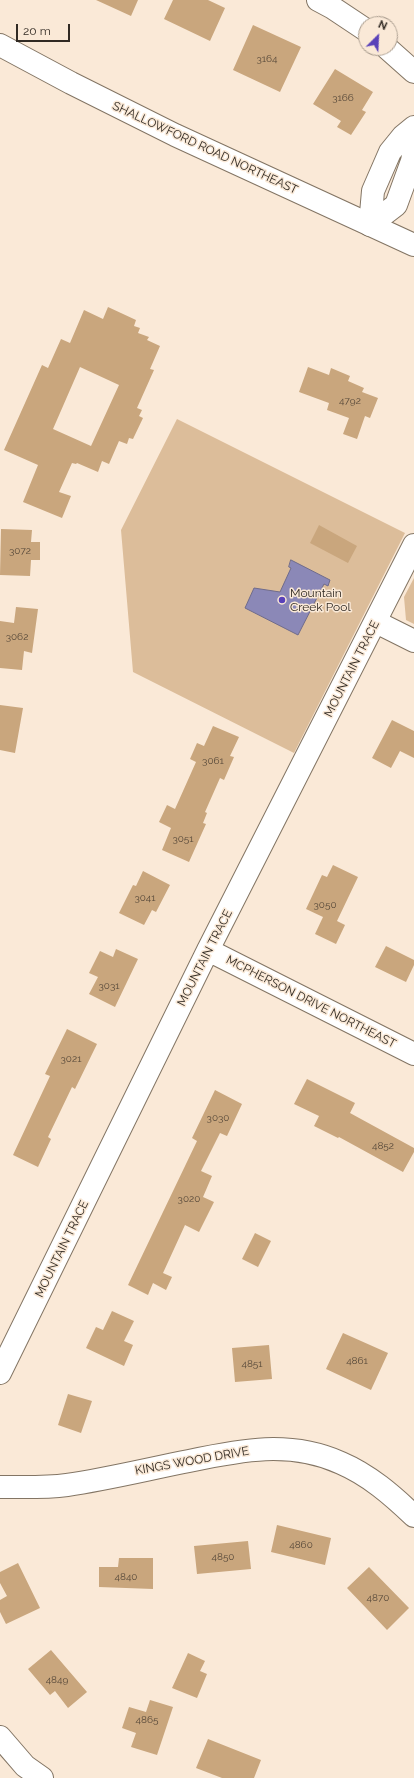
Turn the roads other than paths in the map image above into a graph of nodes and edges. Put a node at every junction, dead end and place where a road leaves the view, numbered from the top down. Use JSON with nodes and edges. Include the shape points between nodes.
{"nodes":[{"id":1,"x":318,"y":0,"type":"edge"},
{"id":2,"x":358,"y":25,"type":"edge"},
{"id":3,"x":0,"y":45,"type":"edge"},
{"id":4,"x":396,"y":56,"type":"edge"},
{"id":5,"x":414,"y":72,"type":"edge"},
{"id":6,"x":414,"y":127,"type":"edge"},
{"id":7,"x":414,"y":151,"type":"edge"},
{"id":8,"x":370,"y":226,"type":"junction"},
{"id":9,"x":414,"y":245,"type":"edge"},
{"id":10,"x":414,"y":545,"type":"edge"},
{"id":11,"x":376,"y":622,"type":"junction"},
{"id":12,"x":414,"y":641,"type":"edge"},
{"id":13,"x":208,"y":950,"type":"junction"},
{"id":14,"x":414,"y":1054,"type":"edge"},
{"id":15,"x":0,"y":1373,"type":"edge"},
{"id":16,"x":0,"y":1487,"type":"edge"},
{"id":17,"x":414,"y":1516,"type":"edge"},
{"id":18,"x":0,"y":1737,"type":"edge"},
{"id":19,"x":42,"y":1778,"type":"edge"}],
"edges":[{"from":1,"to":2,"type":"street"},
{"from":3,"to":8,"type":"street","name":"SHALLOWFORD ROAD NORTHEAST","via":[[175,135]]},
{"from":4,"to":5,"type":"street"},
{"from":6,"to":8,"type":"street","via":[[390,152],[372,191]]},
{"from":7,"to":8,"type":"street","via":[[396,205]]},
{"from":8,"to":9,"type":"street","name":"SHALLOWFORD ROAD NORTHEAST"},
{"from":10,"to":11,"type":"street","name":"MOUNTAIN TRACE"},
{"from":11,"to":12,"type":"street"},
{"from":11,"to":13,"type":"street","name":"MOUNTAIN TRACE"},
{"from":13,"to":14,"type":"street","name":"MCPHERSON DRIVE NORTHEAST"},
{"from":13,"to":15,"type":"street","name":"MOUNTAIN TRACE"},
{"from":16,"to":17,"type":"street","name":"KINGS WOOD DRIVE","via":[[66,1485],[244,1450],[279,1448],[310,1453],[340,1462],[369,1477]]},
{"from":18,"to":19,"type":"street","via":[[25,1766]]}]}
